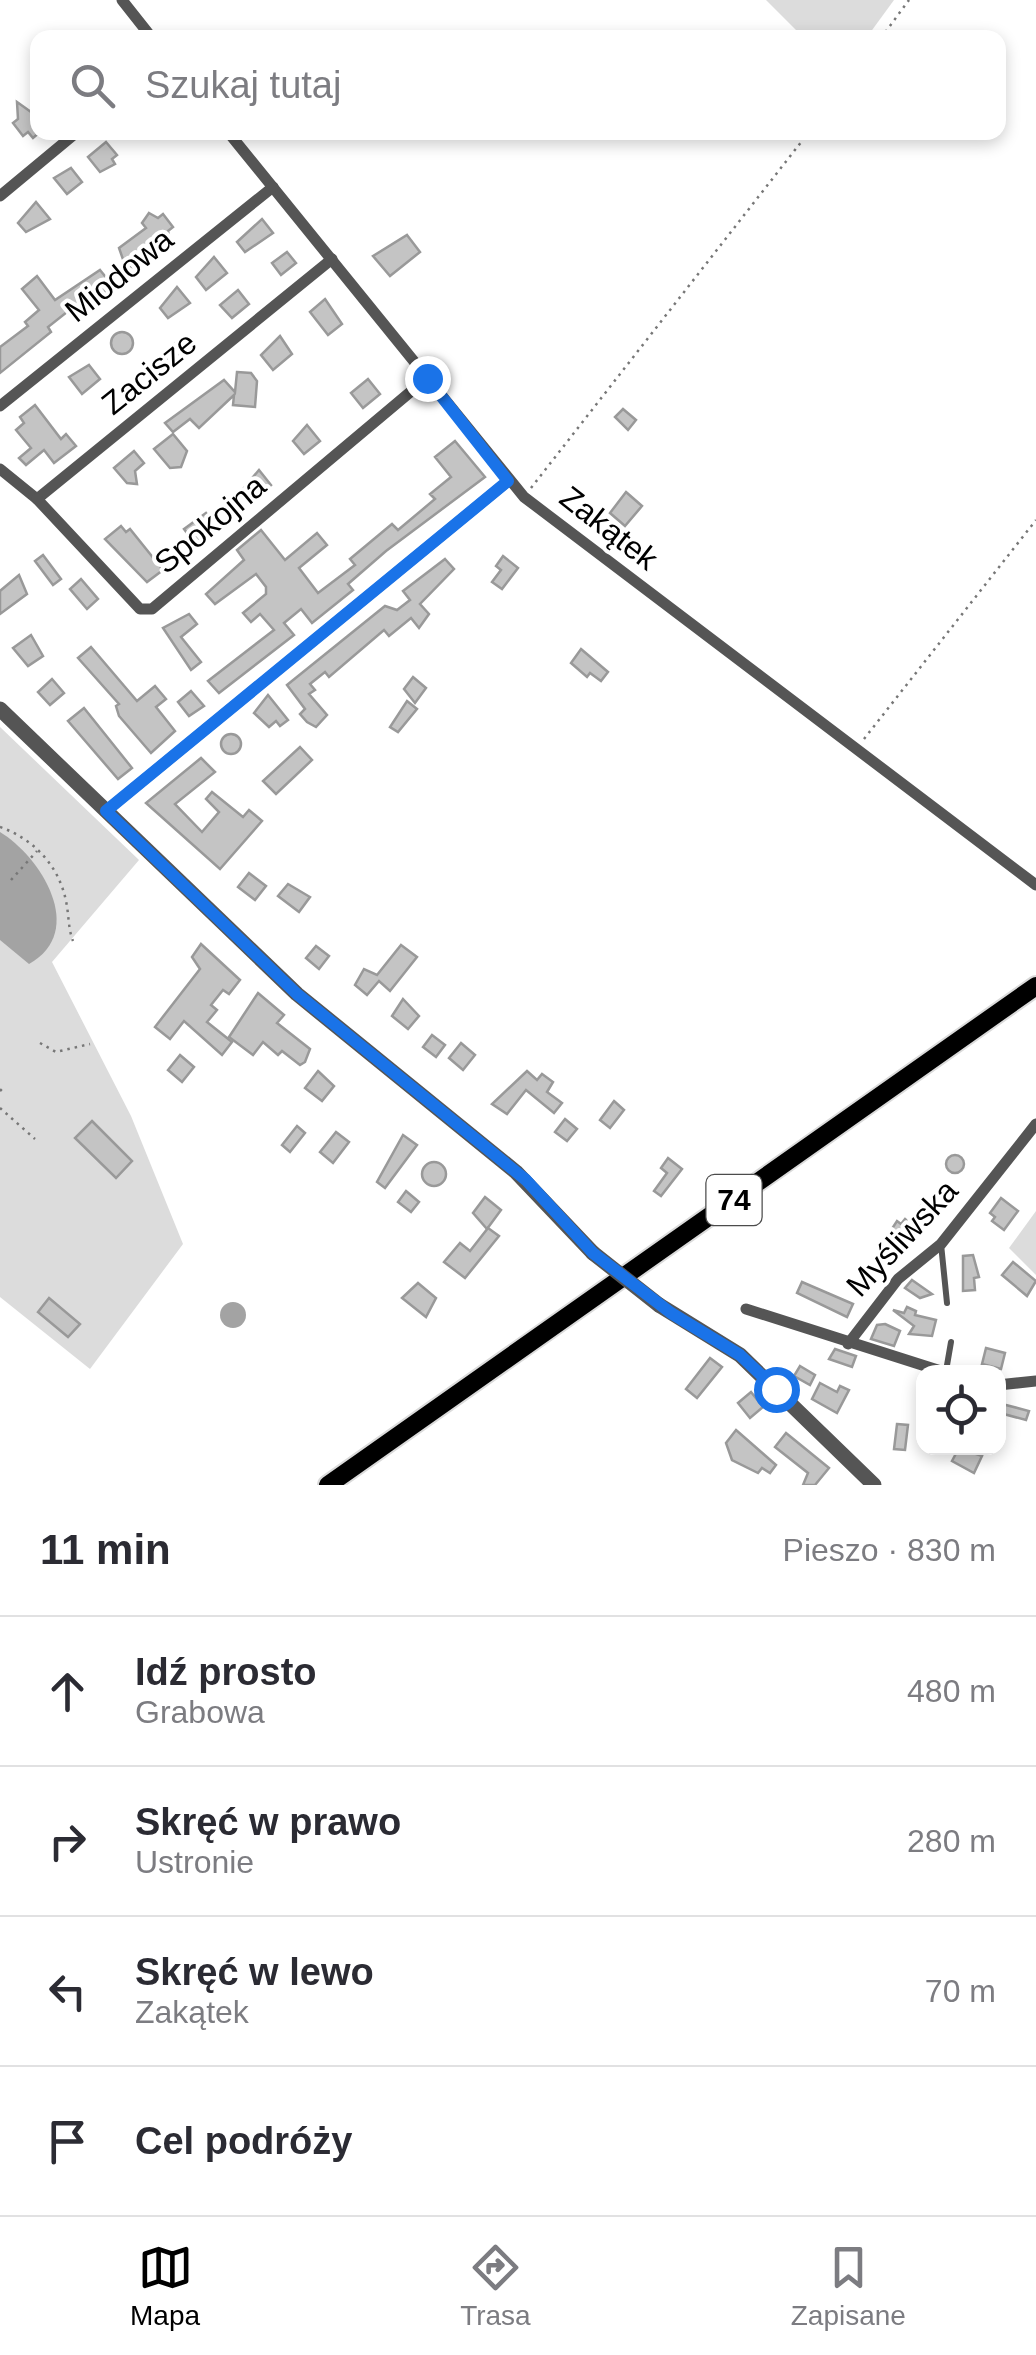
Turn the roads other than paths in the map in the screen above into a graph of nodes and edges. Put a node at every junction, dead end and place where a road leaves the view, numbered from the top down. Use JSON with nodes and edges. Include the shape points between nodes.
{"nodes":[{"id":1,"x":122,"y":0,"type":"edge"},
{"id":2,"x":146,"y":30,"type":"edge"},
{"id":3,"x":67,"y":140,"type":"edge"},
{"id":4,"x":234,"y":140,"type":"edge"},
{"id":5,"x":272,"y":187,"type":"junction"},
{"id":6,"x":0,"y":196,"type":"edge"},
{"id":7,"x":332,"y":259,"type":"junction"},
{"id":8,"x":427,"y":378,"type":"junction"},
{"id":9,"x":0,"y":406,"type":"edge"},
{"id":10,"x":0,"y":469,"type":"edge"},
{"id":11,"x":508,"y":481,"type":"junction"},
{"id":12,"x":38,"y":499,"type":"junction"},
{"id":13,"x":0,"y":709,"type":"edge"},
{"id":14,"x":106,"y":811,"type":"junction"},
{"id":15,"x":1036,"y":886,"type":"edge"},
{"id":16,"x":1036,"y":986,"type":"edge"},
{"id":17,"x":1036,"y":1124,"type":"edge"},
{"id":18,"x":941,"y":1244,"type":"junction"},
{"id":19,"x":947,"y":1303,"type":"dead end"},
{"id":20,"x":746,"y":1309,"type":"dead end"},
{"id":21,"x":951,"y":1342,"type":"dead end"},
{"id":22,"x":848,"y":1344,"type":"junction"},
{"id":23,"x":921,"y":1365,"type":"edge"},
{"id":24,"x":946,"y":1365,"type":"edge"},
{"id":25,"x":1036,"y":1382,"type":"edge"},
{"id":26,"x":1006,"y":1384,"type":"edge"},
{"id":27,"x":328,"y":1485,"type":"edge"},
{"id":28,"x":874,"y":1485,"type":"edge"}],
"edges":[{"from":1,"to":2,"type":"street"},
{"from":3,"to":6,"type":"street"},
{"from":4,"to":5,"type":"street","name":"Zakątek"},
{"from":5,"to":7,"type":"street","name":"Zakątek"},
{"from":5,"to":9,"type":"street","name":"Miodowa"},
{"from":7,"to":8,"type":"street","name":"Zakątek"},
{"from":7,"to":12,"type":"street","name":"Zacisze"},
{"from":8,"to":11,"type":"street","name":"Zakątek"},
{"from":8,"to":12,"type":"street","name":"Spokojna","via":[[152,609],[140,609]]},
{"from":10,"to":12,"type":"street"},
{"from":11,"to":14,"type":"street"},
{"from":11,"to":15,"type":"street","name":"Zakątek"},
{"from":13,"to":14,"type":"street"},
{"from":14,"to":28,"type":"street","bridge":true,"via":[[297,994],[526,1180],[593,1253],[740,1355]]},
{"from":16,"to":27,"type":"main road","number":"74"},
{"from":17,"to":18,"type":"street","name":"Myśliwska"},
{"from":18,"to":19,"type":"lane"},
{"from":18,"to":22,"type":"street","name":"Myśliwska","via":[[898,1279]]},
{"from":20,"to":22,"type":"street","name":"Myśliwska"},
{"from":21,"to":24,"type":"lane"},
{"from":22,"to":23,"type":"street","name":"Myśliwska"},
{"from":25,"to":26,"type":"street"}]}
